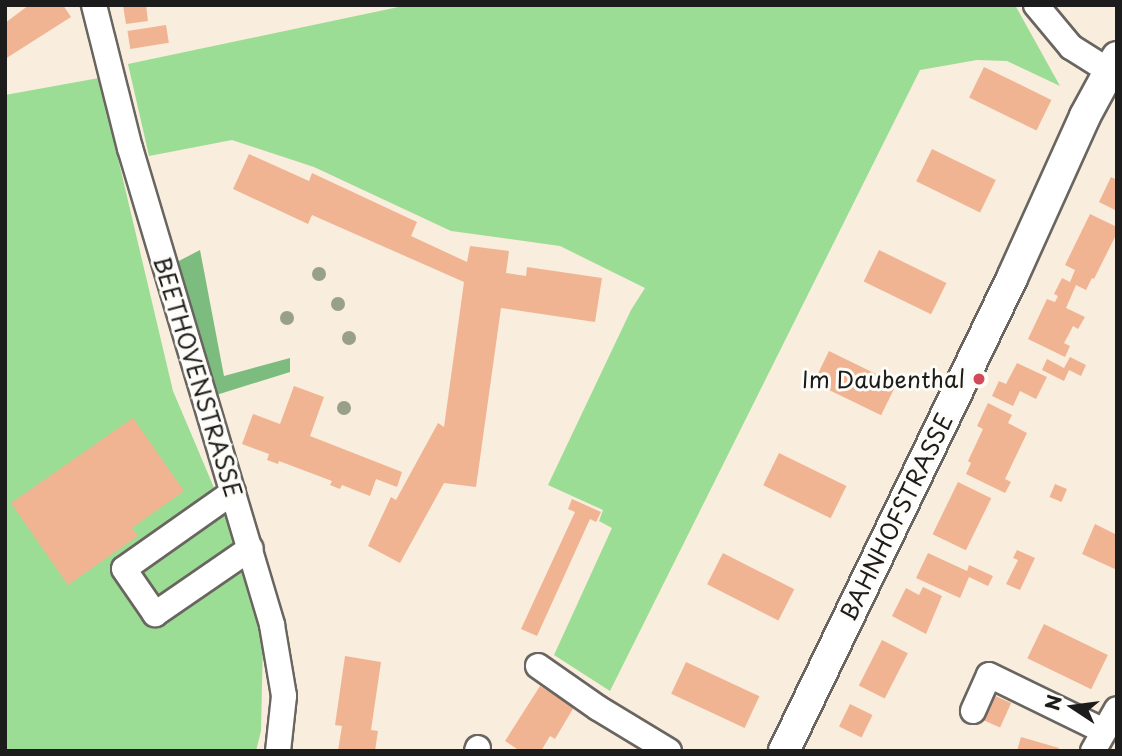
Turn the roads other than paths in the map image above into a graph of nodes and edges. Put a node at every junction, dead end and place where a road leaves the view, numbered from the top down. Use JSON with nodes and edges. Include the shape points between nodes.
{"nodes":[{"id":1,"x":94,"y":5,"type":"edge"},
{"id":2,"x":1036,"y":5,"type":"edge"},
{"id":3,"x":1114,"y":68,"type":"edge"},
{"id":4,"x":233,"y":492,"type":"junction"},
{"id":5,"x":251,"y":548,"type":"junction"},
{"id":6,"x":538,"y":666,"type":"dead end"},
{"id":7,"x":1117,"y":709,"type":"edge"},
{"id":8,"x":972,"y":711,"type":"dead end"},
{"id":9,"x":1098,"y":741,"type":"edge"},
{"id":10,"x":278,"y":751,"type":"edge"},
{"id":11,"x":669,"y":751,"type":"edge"},
{"id":12,"x":784,"y":751,"type":"edge"}],
"edges":[{"from":1,"to":4,"type":"street","name":"BEETHOVENSTRASSE","via":[[130,148]]},
{"from":2,"to":3,"type":"street","via":[[1071,47]]},
{"from":3,"to":12,"type":"main road","name":"BAHNHOFSTRASSE","via":[[1085,116]]},
{"from":4,"to":5,"type":"street","name":"BEETHOVENSTRASSE"},
{"from":4,"to":5,"type":"street","via":[[124,569],[155,614]]},
{"from":5,"to":10,"type":"street","name":"BEETHOVENSTRASSE","via":[[285,696]]},
{"from":6,"to":11,"type":"street"},
{"from":7,"to":9,"type":"street"},
{"from":8,"to":9,"type":"street","via":[[989,675]]}]}
